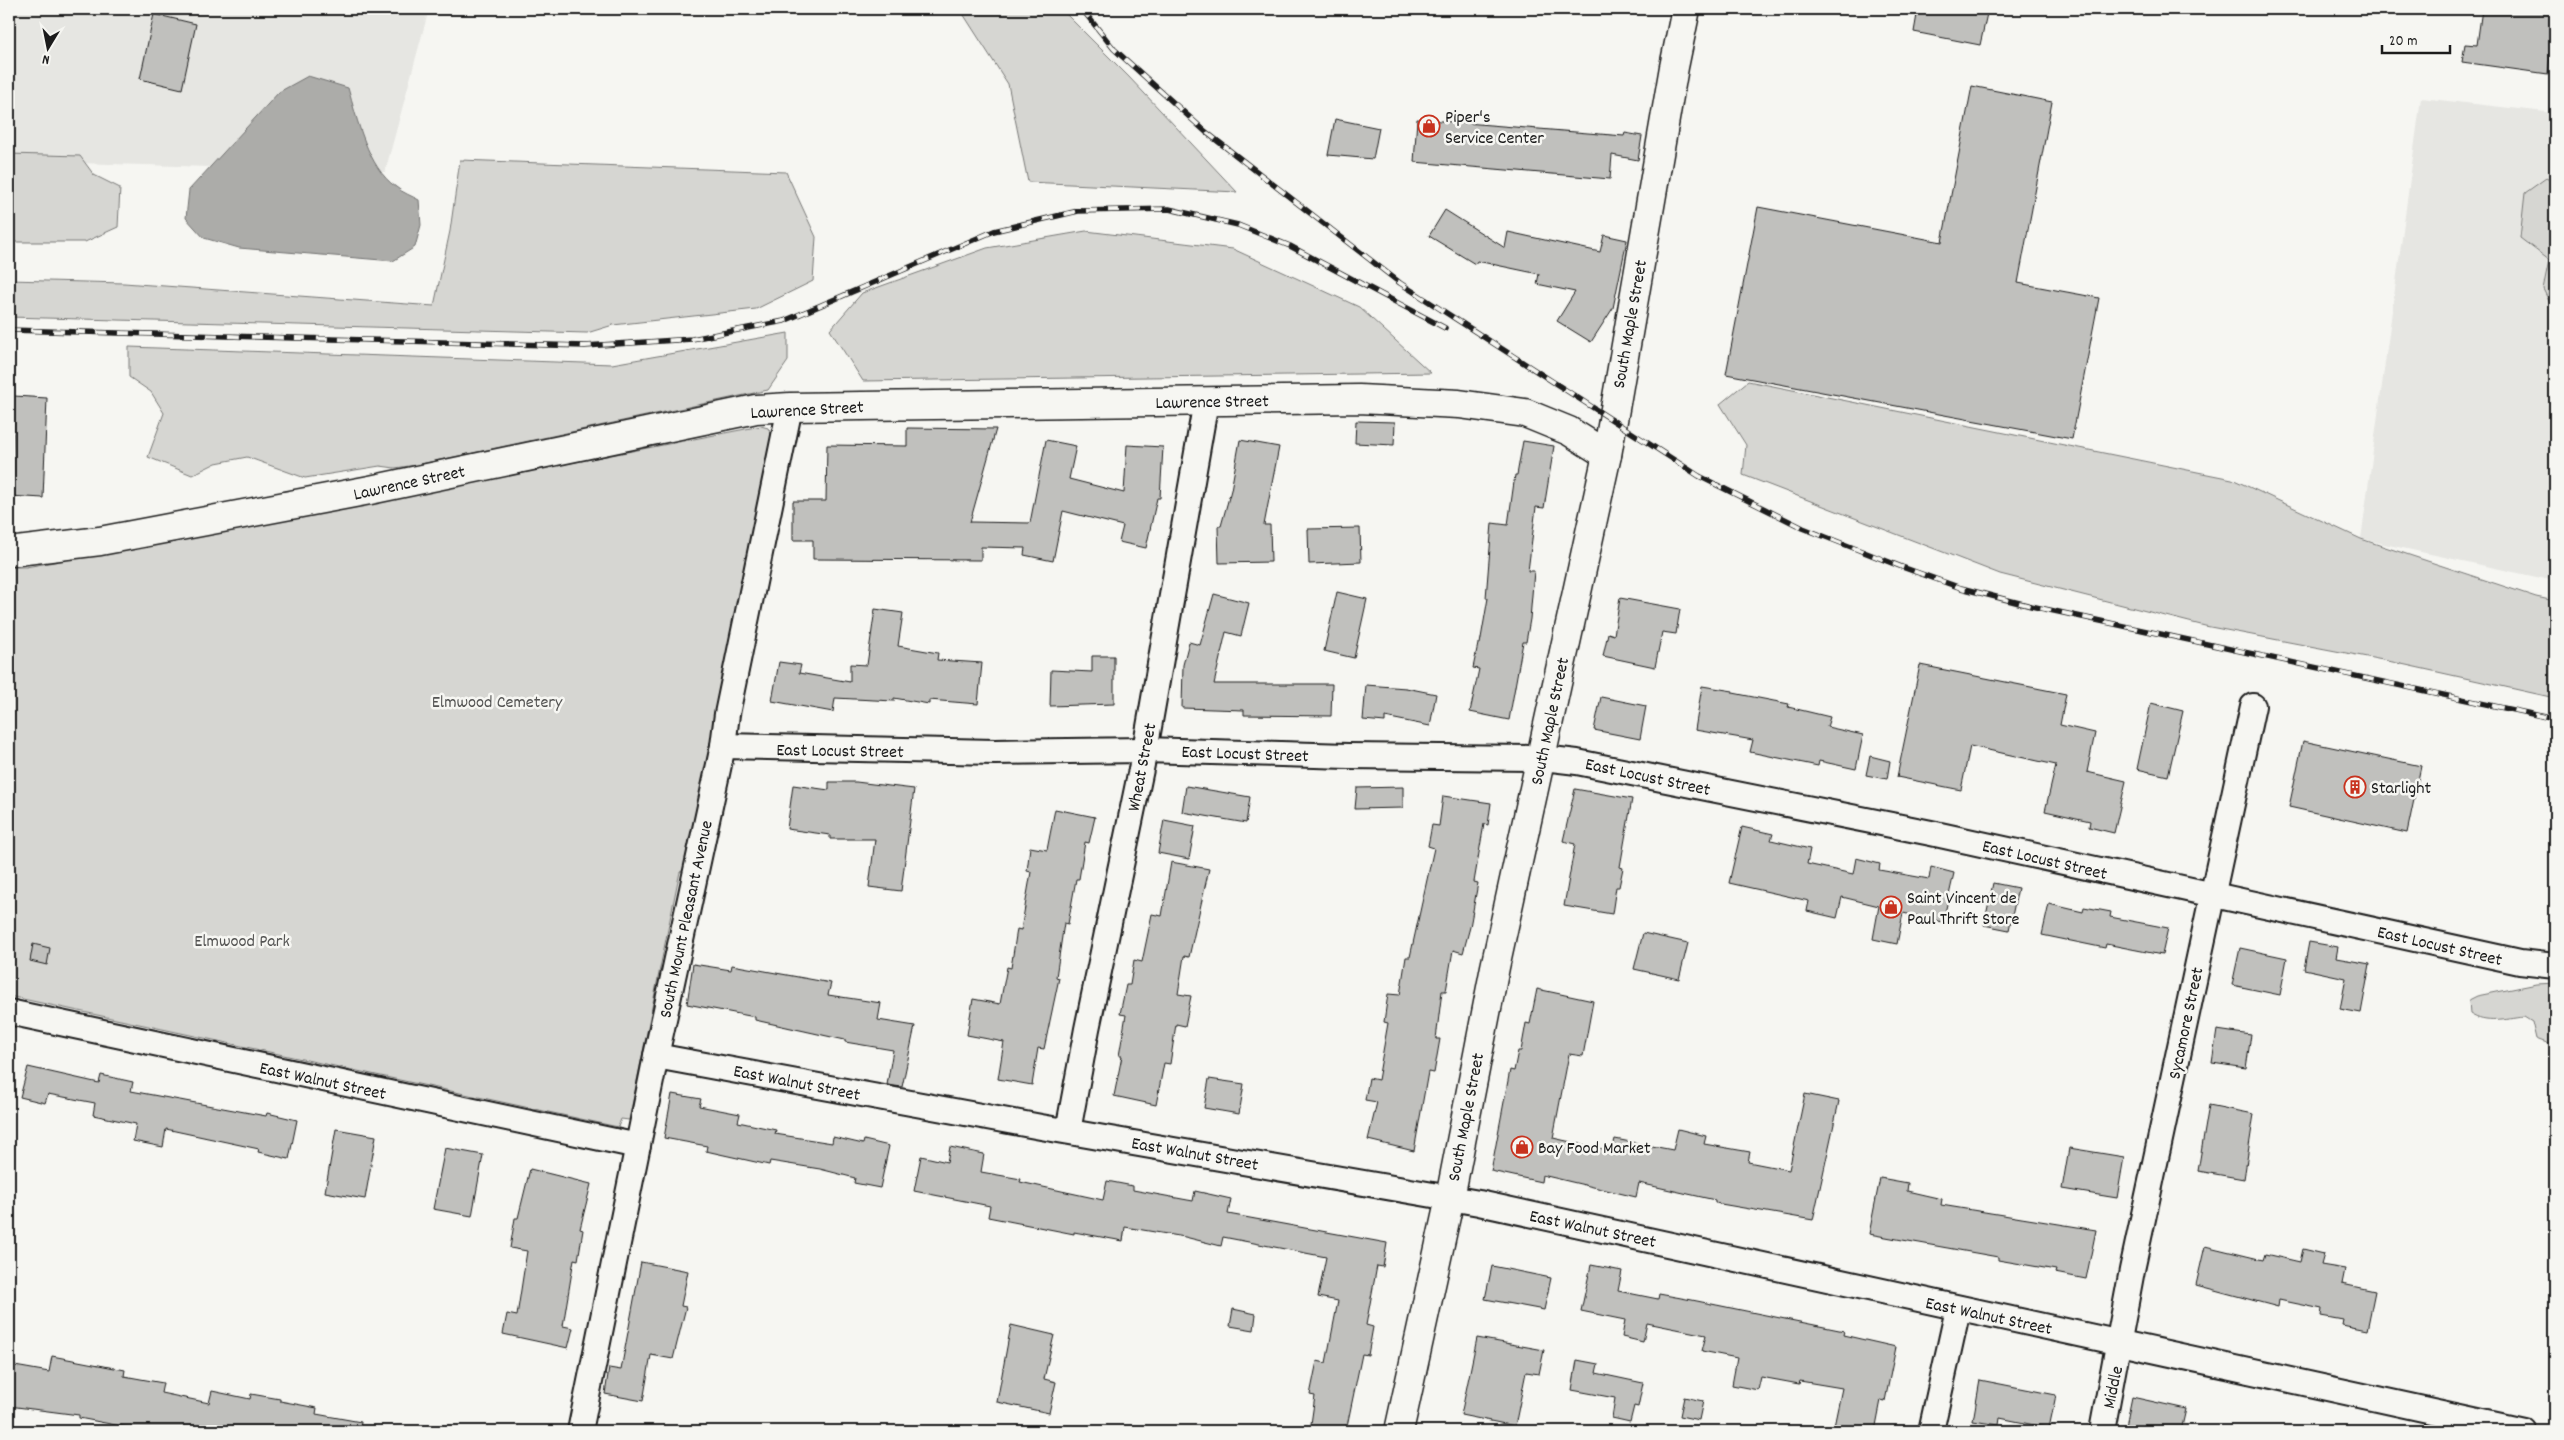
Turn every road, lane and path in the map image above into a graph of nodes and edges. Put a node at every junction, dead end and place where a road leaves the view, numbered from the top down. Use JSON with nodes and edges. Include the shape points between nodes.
{"nodes":[{"id":1,"x":1686,"y":9,"type":"edge"},
{"id":2,"x":1206,"y":401,"type":"junction"},
{"id":3,"x":790,"y":407,"type":"junction"},
{"id":4,"x":1607,"y":455,"type":"junction"},
{"id":5,"x":9,"y":552,"type":"edge"},
{"id":6,"x":2254,"y":706,"type":"dead end"},
{"id":7,"x":723,"y":746,"type":"junction"},
{"id":8,"x":1145,"y":750,"type":"junction"},
{"id":9,"x":1543,"y":758,"type":"junction"},
{"id":10,"x":2211,"y":896,"type":"junction"},
{"id":11,"x":2555,"y":966,"type":"edge"},
{"id":12,"x":9,"y":1012,"type":"edge"},
{"id":13,"x":656,"y":1056,"type":"junction"},
{"id":14,"x":1068,"y":1131,"type":"junction"},
{"id":15,"x":638,"y":1146,"type":"junction"},
{"id":16,"x":1450,"y":1198,"type":"junction"},
{"id":17,"x":1958,"y":1309,"type":"junction"},
{"id":18,"x":2120,"y":1342,"type":"junction"},
{"id":19,"x":580,"y":1431,"type":"edge"},
{"id":20,"x":1400,"y":1431,"type":"edge"},
{"id":21,"x":1930,"y":1431,"type":"edge"},
{"id":22,"x":2102,"y":1431,"type":"edge"},
{"id":23,"x":2524,"y":1431,"type":"edge"}],
"edges":[{"from":1,"to":4,"type":"street","name":"South Maple Street"},
{"from":2,"to":3,"type":"street","name":"Lawrence Street"},
{"from":2,"to":4,"type":"street","name":"Lawrence Street","via":[[1359,399],[1459,404],[1524,413],[1569,431]]},
{"from":2,"to":8,"type":"street","name":"Wheat Street"},
{"from":3,"to":5,"type":"street","name":"Lawrence Street","via":[[756,409],[370,490],[100,542]]},
{"from":3,"to":7,"type":"street","name":"South Mount Pleasant Avenue"},
{"from":4,"to":9,"type":"street","name":"South Maple Street"},
{"from":6,"to":10,"type":"street","name":"Sycamore Street"},
{"from":7,"to":8,"type":"street","name":"East Locust Street","via":[[996,752]]},
{"from":7,"to":13,"type":"street","name":"South Mount Pleasant Avenue"},
{"from":8,"to":9,"type":"street","name":"East Locust Street"},
{"from":8,"to":14,"type":"street","name":"Wheat Street"},
{"from":9,"to":10,"type":"street","name":"East Locust Street","via":[[1585,763],[1931,834]]},
{"from":9,"to":16,"type":"street","name":"South Maple Street","via":[[1495,967]]},
{"from":10,"to":11,"type":"street","name":"East Locust Street","via":[[2520,962]]},
{"from":10,"to":18,"type":"street","name":"Sycamore Street","via":[[2132,1270]]},
{"from":12,"to":15,"type":"street","name":"East Walnut Street"},
{"from":13,"to":14,"type":"street","name":"East Walnut Street"},
{"from":13,"to":15,"type":"street","name":"South Mount Pleasant Avenue"},
{"from":14,"to":16,"type":"street","name":"East Walnut Street"},
{"from":15,"to":19,"type":"street","name":"South Mount Pleasant Avenue"},
{"from":16,"to":17,"type":"street","name":"East Walnut Street"},
{"from":16,"to":20,"type":"street","name":"South Maple Street"},
{"from":17,"to":18,"type":"street","name":"East Walnut Street"},
{"from":17,"to":21,"type":"street"},
{"from":18,"to":22,"type":"street","name":"Middle"},
{"from":18,"to":23,"type":"street","name":"East Walnut Street"}]}
